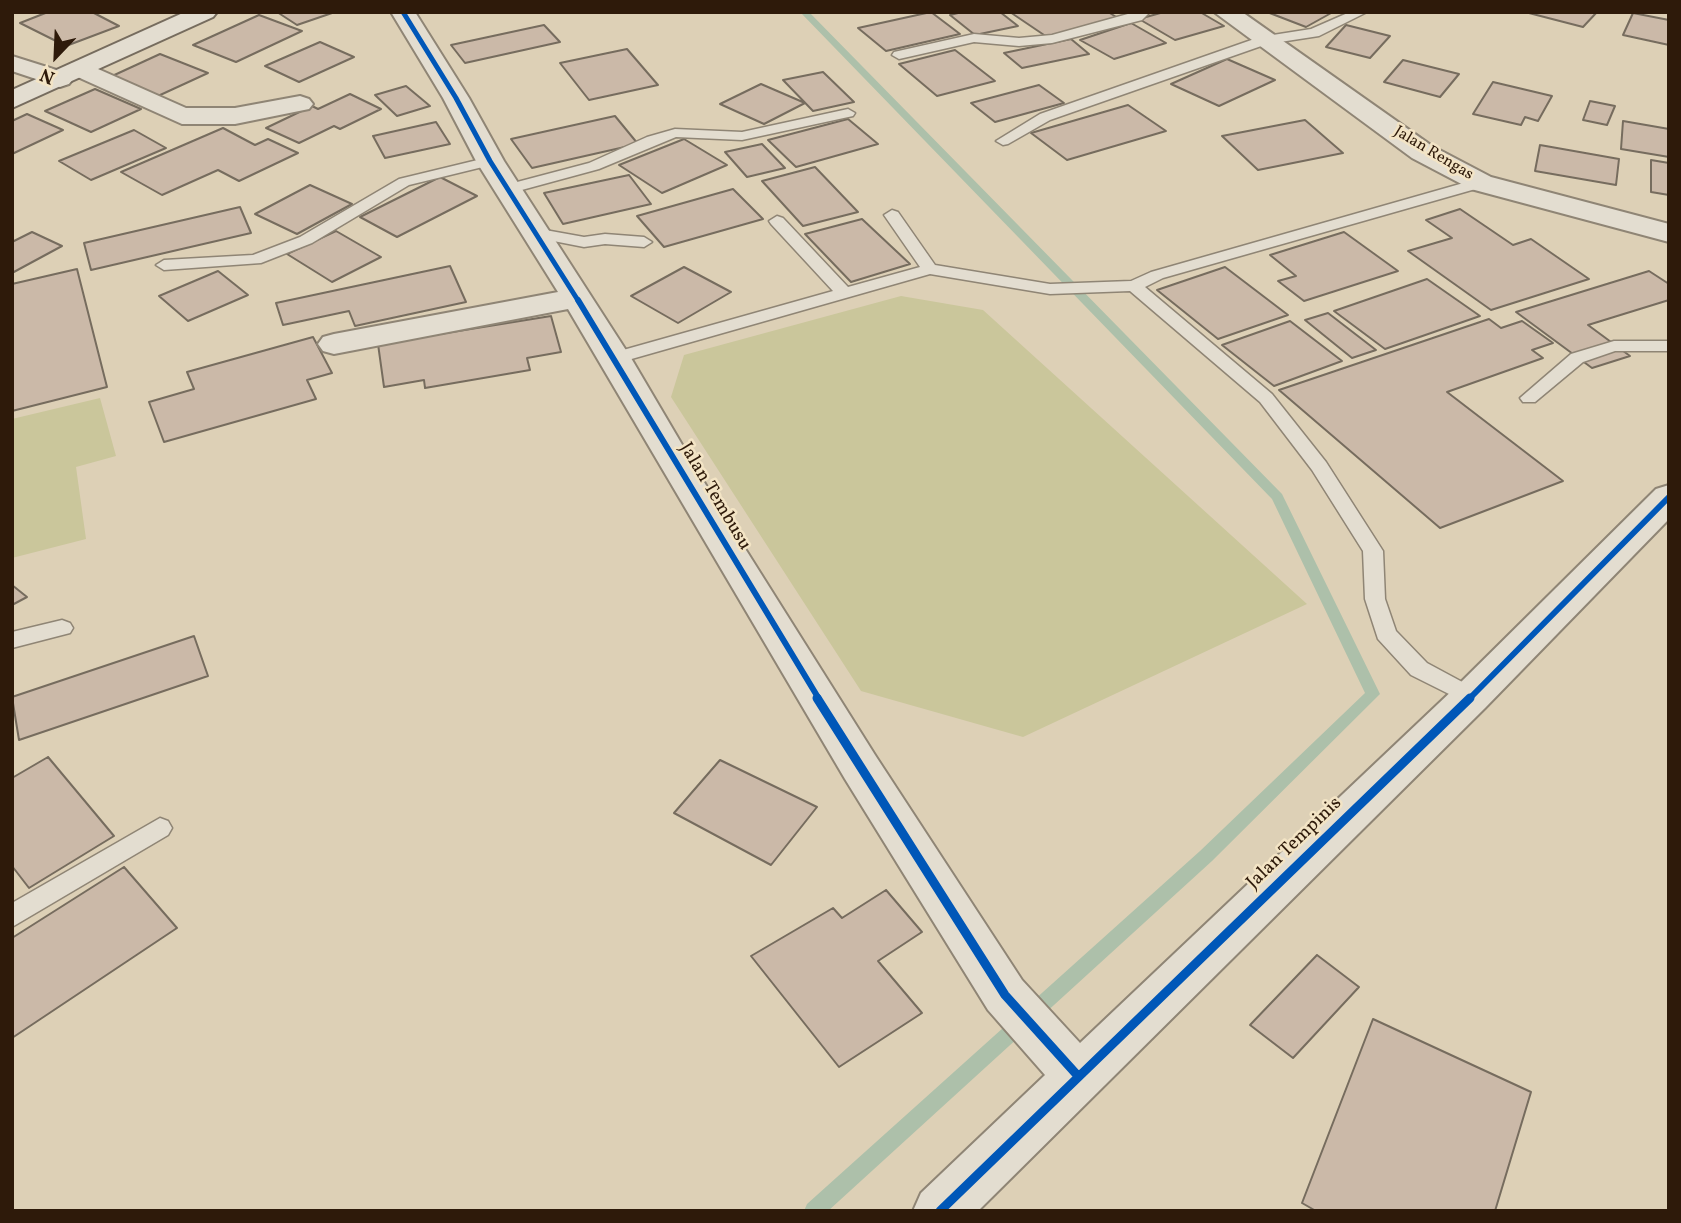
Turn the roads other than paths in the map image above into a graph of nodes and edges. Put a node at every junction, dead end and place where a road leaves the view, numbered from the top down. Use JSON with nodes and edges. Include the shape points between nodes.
{"nodes":[{"id":1,"x":205,"y":12,"type":"edge"},
{"id":2,"x":403,"y":12,"type":"edge"},
{"id":3,"x":1144,"y":12,"type":"edge"},
{"id":4,"x":1226,"y":12,"type":"edge"},
{"id":5,"x":1361,"y":12,"type":"edge"},
{"id":6,"x":1265,"y":40,"type":"junction"},
{"id":7,"x":899,"y":55,"type":"dead end"},
{"id":8,"x":12,"y":63,"type":"edge"},
{"id":9,"x":70,"y":74,"type":"junction"},
{"id":10,"x":12,"y":100,"type":"edge"},
{"id":11,"x":300,"y":104,"type":"dead end"},
{"id":12,"x":848,"y":113,"type":"dead end"},
{"id":13,"x":1003,"y":141,"type":"dead end"},
{"id":14,"x":498,"y":175,"type":"junction"},
{"id":15,"x":1481,"y":183,"type":"junction"},
{"id":16,"x":892,"y":215,"type":"dead end"},
{"id":17,"x":777,"y":221,"type":"dead end"},
{"id":18,"x":534,"y":233,"type":"junction"},
{"id":19,"x":1669,"y":233,"type":"edge"},
{"id":20,"x":644,"y":242,"type":"dead end"},
{"id":21,"x":164,"y":265,"type":"dead end"},
{"id":22,"x":930,"y":269,"type":"junction"},
{"id":23,"x":1134,"y":286,"type":"junction"},
{"id":24,"x":845,"y":294,"type":"junction"},
{"id":25,"x":577,"y":298,"type":"junction"},
{"id":26,"x":334,"y":344,"type":"dead end"},
{"id":27,"x":1669,"y":346,"type":"edge"},
{"id":28,"x":615,"y":358,"type":"junction"},
{"id":29,"x":1529,"y":398,"type":"dead end"},
{"id":30,"x":1669,"y":497,"type":"edge"},
{"id":31,"x":62,"y":628,"type":"dead end"},
{"id":32,"x":12,"y":640,"type":"edge"},
{"id":33,"x":1471,"y":697,"type":"junction"},
{"id":34,"x":160,"y":828,"type":"dead end"},
{"id":35,"x":12,"y":916,"type":"edge"},
{"id":36,"x":1078,"y":1076,"type":"junction"},
{"id":37,"x":940,"y":1211,"type":"edge"}],
"edges":[{"from":1,"to":9,"type":"street"},
{"from":2,"to":14,"type":"street","name":"Jalan Tembusu"},
{"from":3,"to":7,"type":"lane","via":[[1052,39],[974,38]]},
{"from":4,"to":6,"type":"street","name":"Jalan Rengas"},
{"from":5,"to":6,"type":"lane","via":[[1314,33]]},
{"from":6,"to":13,"type":"lane","via":[[1045,117]]},
{"from":6,"to":15,"type":"street","name":"Jalan Rengas","via":[[1422,152]]},
{"from":8,"to":9,"type":"street"},
{"from":9,"to":10,"type":"street"},
{"from":9,"to":11,"type":"street","via":[[182,116],[235,116]]},
{"from":12,"to":14,"type":"lane","via":[[742,135],[674,133],[593,166]]},
{"from":14,"to":18,"type":"street","name":"Jalan Tembusu"},
{"from":14,"to":21,"type":"lane","via":[[404,182],[306,240],[255,260]]},
{"from":15,"to":19,"type":"street","name":"Jalan Rengas"},
{"from":15,"to":23,"type":"lane","via":[[1157,275]]},
{"from":16,"to":22,"type":"lane"},
{"from":17,"to":24,"type":"lane"},
{"from":18,"to":20,"type":"lane","via":[[584,242]]},
{"from":18,"to":25,"type":"street","name":"Jalan Tembusu"},
{"from":22,"to":23,"type":"lane","via":[[1049,289]]},
{"from":22,"to":24,"type":"lane"},
{"from":23,"to":33,"type":"lane","via":[[1266,398],[1319,466],[1373,551],[1375,599],[1386,634],[1419,669]]},
{"from":24,"to":28,"type":"lane"},
{"from":25,"to":26,"type":"street"},
{"from":25,"to":28,"type":"street","name":"Jalan Tembusu"},
{"from":27,"to":29,"type":"lane","via":[[1614,346],[1577,358]]},
{"from":28,"to":36,"type":"street","name":"Jalan Tembusu","via":[[706,516],[1005,995]]},
{"from":30,"to":33,"type":"street","name":"Jalan Tempinis"},
{"from":31,"to":32,"type":"lane"},
{"from":33,"to":36,"type":"street","name":"Jalan Tempinis"},
{"from":34,"to":35,"type":"lane"},
{"from":36,"to":37,"type":"street","name":"Jalan Tempinis"}]}
